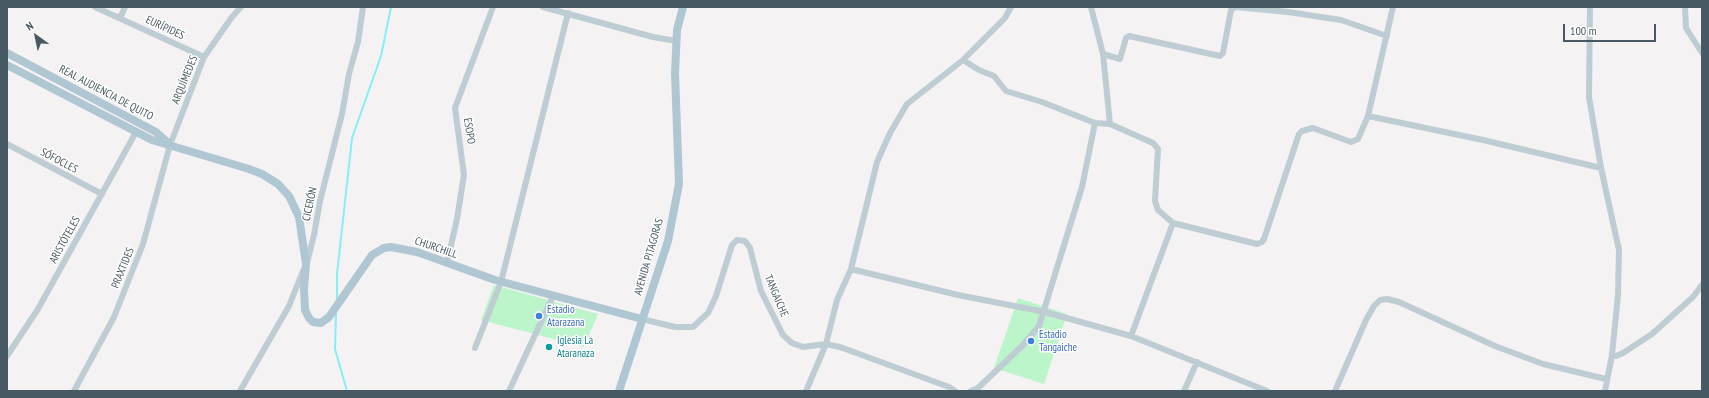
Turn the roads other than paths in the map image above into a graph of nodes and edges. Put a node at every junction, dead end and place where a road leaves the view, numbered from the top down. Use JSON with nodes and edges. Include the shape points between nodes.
{"nodes":[{"id":1,"x":95,"y":7,"type":"edge"},
{"id":2,"x":125,"y":7,"type":"edge"},
{"id":3,"x":241,"y":7,"type":"edge"},
{"id":4,"x":363,"y":7,"type":"edge"},
{"id":5,"x":494,"y":7,"type":"edge"},
{"id":6,"x":543,"y":7,"type":"edge"},
{"id":7,"x":683,"y":7,"type":"edge"},
{"id":8,"x":1011,"y":7,"type":"edge"},
{"id":9,"x":1091,"y":7,"type":"edge"},
{"id":10,"x":1393,"y":7,"type":"edge"},
{"id":11,"x":1590,"y":7,"type":"edge"},
{"id":12,"x":1685,"y":7,"type":"edge"},
{"id":13,"x":568,"y":13,"type":"junction"},
{"id":14,"x":120,"y":18,"type":"junction"},
{"id":15,"x":1387,"y":36,"type":"junction"},
{"id":16,"x":676,"y":41,"type":"junction"},
{"id":17,"x":7,"y":53,"type":"edge"},
{"id":18,"x":1702,"y":53,"type":"edge"},
{"id":19,"x":1103,"y":54,"type":"junction"},
{"id":20,"x":204,"y":57,"type":"junction"},
{"id":21,"x":963,"y":60,"type":"junction"},
{"id":22,"x":7,"y":65,"type":"edge"},
{"id":23,"x":1368,"y":116,"type":"junction"},
{"id":24,"x":1095,"y":123,"type":"junction"},
{"id":25,"x":1110,"y":124,"type":"junction"},
{"id":26,"x":136,"y":132,"type":"junction"},
{"id":27,"x":7,"y":144,"type":"edge"},
{"id":28,"x":170,"y":145,"type":"junction"},
{"id":29,"x":1601,"y":168,"type":"junction"},
{"id":30,"x":102,"y":194,"type":"junction"},
{"id":31,"x":1174,"y":223,"type":"junction"},
{"id":32,"x":447,"y":262,"type":"junction"},
{"id":33,"x":306,"y":264,"type":"junction"},
{"id":34,"x":851,"y":269,"type":"junction"},
{"id":35,"x":501,"y":282,"type":"junction"},
{"id":36,"x":1702,"y":285,"type":"edge"},
{"id":37,"x":554,"y":296,"type":"junction"},
{"id":38,"x":1045,"y":312,"type":"junction"},
{"id":39,"x":642,"y":319,"type":"junction"},
{"id":40,"x":1131,"y":336,"type":"junction"},
{"id":41,"x":826,"y":344,"type":"junction"},
{"id":42,"x":475,"y":348,"type":"dead end"},
{"id":43,"x":1612,"y":355,"type":"junction"},
{"id":44,"x":7,"y":356,"type":"edge"},
{"id":45,"x":1197,"y":362,"type":"junction"},
{"id":46,"x":1606,"y":379,"type":"junction"},
{"id":47,"x":74,"y":391,"type":"edge"},
{"id":48,"x":240,"y":391,"type":"edge"},
{"id":49,"x":509,"y":391,"type":"edge"},
{"id":50,"x":620,"y":391,"type":"edge"},
{"id":51,"x":806,"y":391,"type":"edge"},
{"id":52,"x":954,"y":391,"type":"edge"},
{"id":53,"x":971,"y":391,"type":"edge"},
{"id":54,"x":1184,"y":391,"type":"edge"},
{"id":55,"x":1267,"y":391,"type":"edge"},
{"id":56,"x":1335,"y":391,"type":"edge"},
{"id":57,"x":1605,"y":391,"type":"edge"}],
"edges":[{"from":1,"to":14,"type":"street","name":"EURÍPIDES"},
{"from":2,"to":14,"type":"street"},
{"from":3,"to":20,"type":"street","name":"ARQUÍMEDES"},
{"from":4,"to":33,"type":"street","name":"CICERÓN","via":[[358,42]]},
{"from":5,"to":32,"type":"street","name":"ESOPO","via":[[455,108],[464,175]]},
{"from":6,"to":13,"type":"street"},
{"from":7,"to":16,"type":"main road","name":"AVENIDA PITAGORAS"},
{"from":8,"to":21,"type":"street","via":[[1005,18]]},
{"from":9,"to":19,"type":"street"},
{"from":10,"to":15,"type":"street"},
{"from":11,"to":29,"type":"street","via":[[1589,97]]},
{"from":12,"to":18,"type":"street","via":[[1686,28]]},
{"from":13,"to":16,"type":"street"},
{"from":13,"to":35,"type":"street"},
{"from":14,"to":20,"type":"street","name":"EURÍPIDES"},
{"from":15,"to":19,"type":"street","via":[[1341,20],[1235,7],[1230,10],[1223,53],[1220,56],[1129,36],[1126,38],[1120,59]]},
{"from":15,"to":23,"type":"street"},
{"from":16,"to":39,"type":"main road","name":"AVENIDA PITAGORAS","via":[[679,184],[668,241]]},
{"from":17,"to":28,"type":"main road","name":"REAL AUDIENCIA DE QUITO","via":[[156,132]]},
{"from":19,"to":25,"type":"street"},
{"from":20,"to":28,"type":"street","name":"ARQUÍMEDES"},
{"from":21,"to":24,"type":"street","via":[[994,76],[1006,91]]},
{"from":21,"to":34,"type":"street","via":[[906,104],[890,133],[876,162]]},
{"from":22,"to":26,"type":"main road","name":"REAL AUDIENCIA DE QUITO"},
{"from":23,"to":29,"type":"street"},
{"from":23,"to":31,"type":"street","via":[[1358,139],[1353,143],[1313,128],[1305,129],[1299,134],[1264,239],[1259,243]]},
{"from":24,"to":25,"type":"street"},
{"from":24,"to":38,"type":"street","via":[[1082,187]]},
{"from":25,"to":31,"type":"street","via":[[1155,145],[1159,153],[1156,205],[1158,210]]},
{"from":26,"to":28,"type":"main road","name":"REAL AUDIENCIA DE QUITO"},
{"from":26,"to":30,"type":"street","name":"ARISTÓTELES"},
{"from":27,"to":30,"type":"street","name":"SÓFOCLES"},
{"from":28,"to":33,"type":"main road","name":"REAL AUDIENCIA DE QUITO","via":[[249,169],[278,184],[289,196],[299,217]]},
{"from":28,"to":47,"type":"street","name":"PRAXTIDES","via":[[143,244],[114,317]]},
{"from":29,"to":43,"type":"street","via":[[1619,250]]},
{"from":30,"to":44,"type":"street","name":"ARISTÓTELES","via":[[38,309]]},
{"from":31,"to":40,"type":"street"},
{"from":32,"to":33,"type":"main road","name":"CHURCHILL","via":[[401,248],[391,247],[377,251],[367,259],[333,312],[321,323],[313,322],[305,310]]},
{"from":32,"to":35,"type":"main road","name":"CHURCHILL"},
{"from":33,"to":48,"type":"street","name":"CICERÓN","via":[[290,306]]},
{"from":34,"to":38,"type":"street","via":[[958,295]]},
{"from":34,"to":41,"type":"street","via":[[837,300]]},
{"from":35,"to":37,"type":"main road","name":"CHURCHILL"},
{"from":35,"to":42,"type":"street"},
{"from":36,"to":43,"type":"street","via":[[1693,297],[1647,337],[1623,353]]},
{"from":37,"to":39,"type":"main road","name":"CHURCHILL"},
{"from":37,"to":49,"type":"street"},
{"from":38,"to":40,"type":"street"},
{"from":38,"to":53,"type":"street","via":[[1040,326],[1023,345],[978,388]]},
{"from":39,"to":41,"type":"street","name":"TANGAICHE","via":[[675,327],[693,327],[708,314],[732,245],[737,240],[745,241],[750,248],[762,291],[783,335],[792,343],[804,347]]},
{"from":39,"to":50,"type":"main road","name":"AVENIDA PITAGORAS"},
{"from":40,"to":45,"type":"street"},
{"from":41,"to":51,"type":"street"},
{"from":41,"to":52,"type":"street","name":"TANGAICHE","via":[[949,387]]},
{"from":43,"to":46,"type":"street"},
{"from":45,"to":54,"type":"street"},
{"from":45,"to":55,"type":"street"},
{"from":46,"to":56,"type":"street","via":[[1543,364],[1388,299],[1380,300],[1368,315]]},
{"from":46,"to":57,"type":"street"}]}
